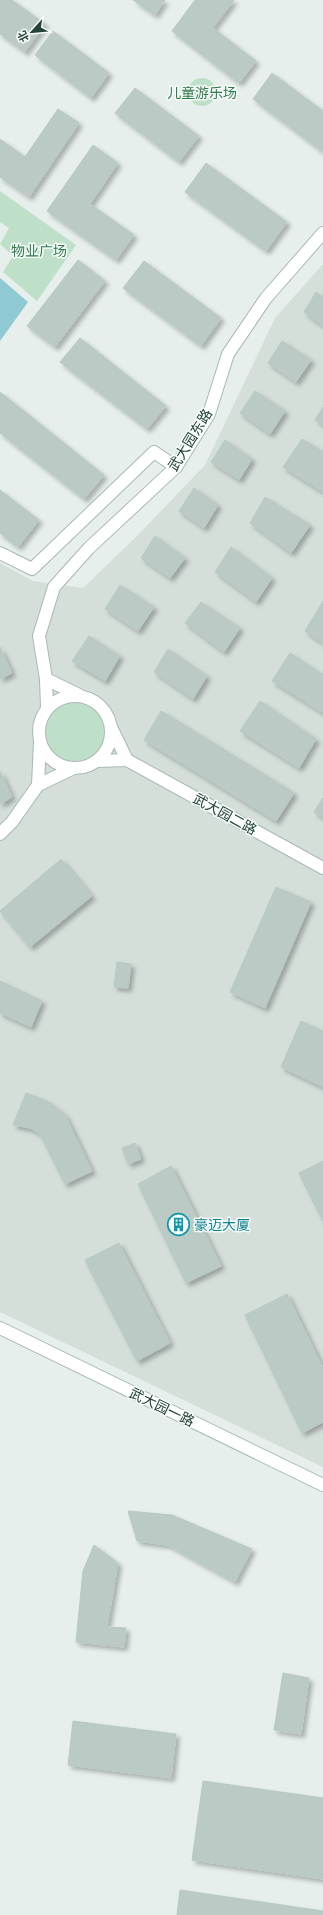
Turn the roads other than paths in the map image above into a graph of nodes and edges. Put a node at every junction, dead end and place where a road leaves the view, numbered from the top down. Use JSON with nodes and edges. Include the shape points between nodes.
{"nodes":[{"id":1,"x":323,"y":233,"type":"edge"},
{"id":2,"x":176,"y":468,"type":"junction"},
{"id":3,"x":0,"y":552,"type":"edge"},
{"id":4,"x":46,"y":679,"type":"junction"},
{"id":5,"x":80,"y":695,"type":"junction"},
{"id":6,"x":47,"y":708,"type":"junction"},
{"id":7,"x":111,"y":728,"type":"junction"},
{"id":8,"x":40,"y":741,"type":"junction"},
{"id":9,"x":127,"y":760,"type":"junction"},
{"id":10,"x":97,"y":761,"type":"junction"},
{"id":11,"x":74,"y":768,"type":"junction"},
{"id":12,"x":38,"y":785,"type":"junction"},
{"id":13,"x":0,"y":834,"type":"edge"},
{"id":14,"x":323,"y":868,"type":"edge"},
{"id":15,"x":0,"y":1328,"type":"edge"},
{"id":16,"x":323,"y":1485,"type":"edge"}],
"edges":[{"from":1,"to":2,"type":"street","name":"武大园东路","via":[[266,298],[228,354],[209,414]]},
{"from":2,"to":3,"type":"street","via":[[154,452],[32,569]]},
{"from":2,"to":4,"type":"street","name":"武大园东路","via":[[89,548],[54,587],[39,636]]},
{"from":4,"to":5,"type":"street"},
{"from":4,"to":6,"type":"street","name":"武大园东路"},
{"from":5,"to":6,"type":"street","via":[[62,698]]},
{"from":5,"to":7,"type":"street","via":[[92,699],[101,706],[108,716]]},
{"from":6,"to":8,"type":"street","via":[[41,718]]},
{"from":7,"to":9,"type":"street"},
{"from":7,"to":10,"type":"street","via":[[106,752]]},
{"from":8,"to":11,"type":"street","via":[[45,752],[53,760],[63,766]]},
{"from":8,"to":12,"type":"street"},
{"from":9,"to":10,"type":"street"},
{"from":9,"to":14,"type":"street","name":"武大园二路"},
{"from":10,"to":11,"type":"street"},
{"from":11,"to":12,"type":"street"},
{"from":12,"to":13,"type":"street","via":[[12,822]]},
{"from":15,"to":16,"type":"street","name":"武大园一路"}]}
